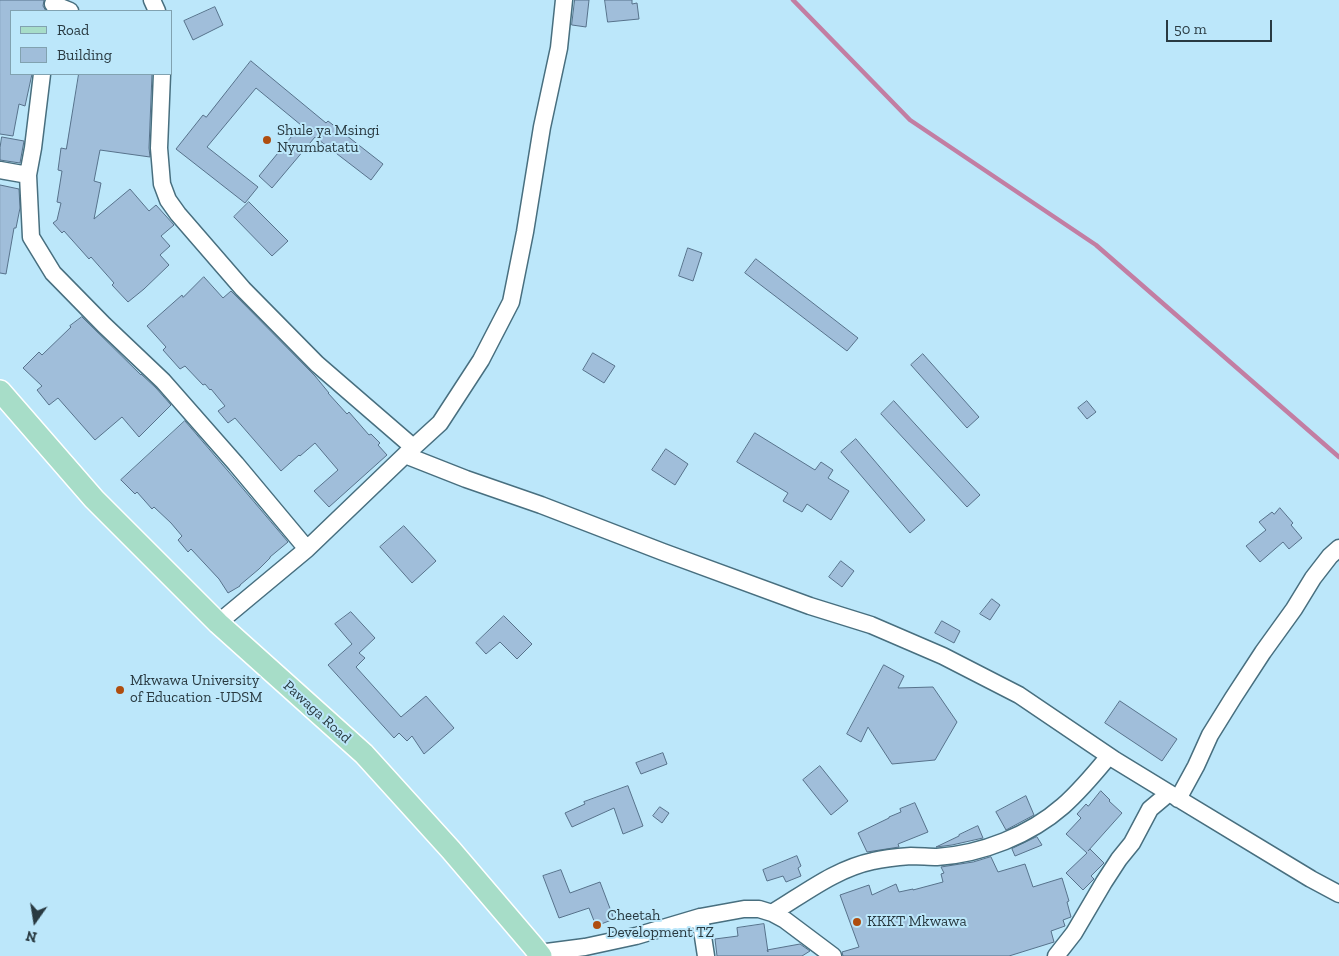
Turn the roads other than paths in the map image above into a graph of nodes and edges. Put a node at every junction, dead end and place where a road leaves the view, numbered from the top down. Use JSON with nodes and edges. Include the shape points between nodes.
{"nodes":[{"id":1,"x":564,"y":0,"type":"edge"},
{"id":2,"x":53,"y":5,"type":"edge"},
{"id":3,"x":67,"y":10,"type":"edge"},
{"id":4,"x":42,"y":75,"type":"edge"},
{"id":5,"x":162,"y":75,"type":"edge"},
{"id":6,"x":0,"y":170,"type":"edge"},
{"id":7,"x":28,"y":175,"type":"junction"},
{"id":8,"x":0,"y":392,"type":"edge"},
{"id":9,"x":409,"y":451,"type":"junction"},
{"id":10,"x":1339,"y":548,"type":"edge"},
{"id":11,"x":307,"y":549,"type":"junction"},
{"id":12,"x":218,"y":623,"type":"junction"},
{"id":13,"x":1109,"y":756,"type":"junction"},
{"id":14,"x":1174,"y":796,"type":"junction"},
{"id":15,"x":1339,"y":894,"type":"edge"},
{"id":16,"x":772,"y":913,"type":"junction"},
{"id":17,"x":700,"y":917,"type":"junction"},
{"id":18,"x":540,"y":955,"type":"edge"},
{"id":19,"x":706,"y":956,"type":"edge"},
{"id":20,"x":833,"y":956,"type":"edge"},
{"id":21,"x":1056,"y":956,"type":"edge"}],
"edges":[{"from":1,"to":9,"type":"street","via":[[559,48],[511,302],[481,360],[440,423]]},
{"from":2,"to":3,"type":"street"},
{"from":4,"to":7,"type":"street"},
{"from":5,"to":9,"type":"street","via":[[159,148],[162,184],[168,200],[243,289]]},
{"from":6,"to":7,"type":"street"},
{"from":7,"to":11,"type":"street","via":[[30,237],[53,273],[163,381]]},
{"from":8,"to":12,"type":"main road","name":"Pawaga Road","via":[[94,499]]},
{"from":9,"to":11,"type":"street"},
{"from":9,"to":13,"type":"street","via":[[466,479],[913,642],[1019,696]]},
{"from":10,"to":14,"type":"street","via":[[1313,578],[1263,652],[1210,735],[1196,766]]},
{"from":11,"to":12,"type":"street"},
{"from":12,"to":18,"type":"main road","name":"Pawaga Road","via":[[364,754]]},
{"from":13,"to":14,"type":"street"},
{"from":13,"to":16,"type":"street","via":[[1063,806],[1038,825],[1004,841],[938,857],[911,856],[872,861],[843,870]]},
{"from":14,"to":15,"type":"street"},
{"from":14,"to":21,"type":"street","via":[[1150,809],[1132,843]]},
{"from":16,"to":17,"type":"street","via":[[744,909]]},
{"from":16,"to":20,"type":"street"},
{"from":17,"to":18,"type":"street","via":[[627,938]]},
{"from":17,"to":19,"type":"street"}]}
